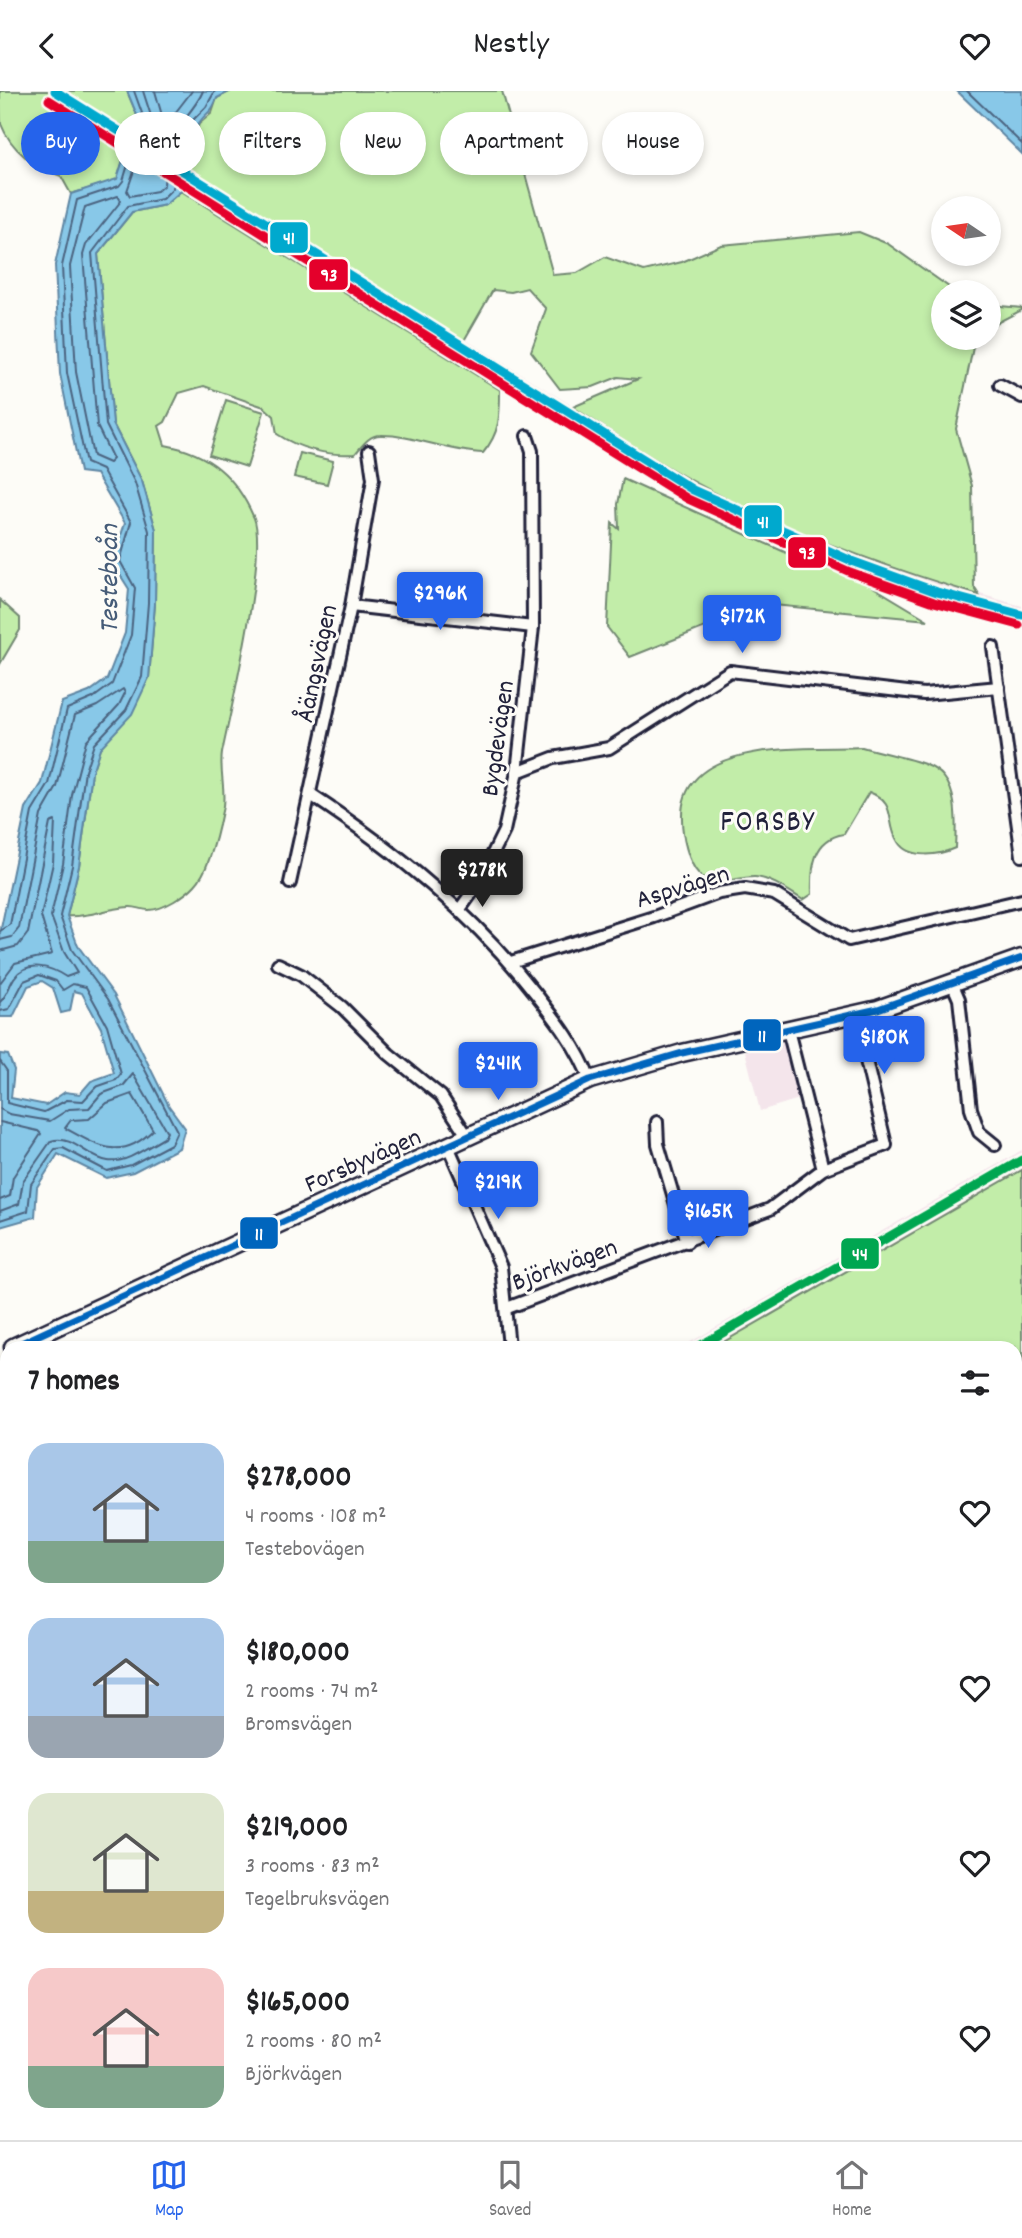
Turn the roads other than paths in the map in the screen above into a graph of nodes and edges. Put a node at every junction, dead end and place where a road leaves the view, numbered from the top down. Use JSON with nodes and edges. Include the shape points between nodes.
{"nodes":[{"id":1,"x":1000,"y":385,"type":"dead end"},
{"id":2,"x":1022,"y":397,"type":"edge"},
{"id":3,"x":527,"y":436,"type":"dead end"},
{"id":4,"x":369,"y":451,"type":"dead end"},
{"id":5,"x":351,"y":605,"type":"junction"},
{"id":6,"x":533,"y":627,"type":"junction"},
{"id":7,"x":993,"y":647,"type":"dead end"},
{"id":8,"x":999,"y":687,"type":"junction"},
{"id":9,"x":517,"y":772,"type":"junction"},
{"id":10,"x":311,"y":795,"type":"junction"},
{"id":11,"x":1022,"y":856,"type":"edge"},
{"id":12,"x":290,"y":883,"type":"dead end"},
{"id":13,"x":1022,"y":900,"type":"edge"},
{"id":14,"x":460,"y":909,"type":"junction"},
{"id":15,"x":1022,"y":958,"type":"edge"},
{"id":16,"x":511,"y":962,"type":"junction"},
{"id":17,"x":278,"y":964,"type":"dead end"},
{"id":18,"x":953,"y":985,"type":"junction"},
{"id":19,"x":855,"y":1014,"type":"junction"},
{"id":20,"x":788,"y":1030,"type":"junction"},
{"id":21,"x":590,"y":1080,"type":"junction"},
{"id":22,"x":657,"y":1122,"type":"dead end"},
{"id":23,"x":468,"y":1137,"type":"junction"},
{"id":24,"x":995,"y":1145,"type":"dead end"},
{"id":25,"x":448,"y":1146,"type":"junction"},
{"id":26,"x":823,"y":1170,"type":"junction"},
{"id":27,"x":687,"y":1242,"type":"junction"},
{"id":28,"x":507,"y":1308,"type":"junction"},
{"id":29,"x":26,"y":1341,"type":"edge"},
{"id":30,"x":509,"y":1341,"type":"edge"}],
"edges":[{"from":1,"to":2,"type":"street"},
{"from":3,"to":6,"type":"street","name":"Bygdevägen","via":[[532,451]]},
{"from":4,"to":5,"type":"street","name":"Åängsvägen","via":[[373,479]]},
{"from":5,"to":6,"type":"street"},
{"from":5,"to":10,"type":"street","name":"Åängsvägen"},
{"from":6,"to":9,"type":"street","name":"Bygdevägen"},
{"from":7,"to":8,"type":"street"},
{"from":8,"to":9,"type":"street","via":[[924,694],[730,671],[609,748],[553,758]]},
{"from":8,"to":11,"type":"street"},
{"from":9,"to":14,"type":"street","name":"Bygdevägen","via":[[504,831]]},
{"from":10,"to":12,"type":"street","name":"Åängsvägen"},
{"from":10,"to":14,"type":"street","via":[[402,859]]},
{"from":13,"to":16,"type":"street","name":"Aspvägen","via":[[849,940],[774,894],[745,889],[719,893]]},
{"from":14,"to":16,"type":"street"},
{"from":15,"to":18,"type":"street","name":"Forsbyvägen"},
{"from":16,"to":21,"type":"street","via":[[562,1027]]},
{"from":17,"to":23,"type":"street","via":[[301,975],[342,1007],[389,1054],[441,1096]]},
{"from":18,"to":19,"type":"street","name":"Forsbyvägen"},
{"from":18,"to":24,"type":"street","via":[[959,999],[971,1108],[979,1132]]},
{"from":19,"to":20,"type":"street","name":"Forsbyvägen"},
{"from":19,"to":26,"type":"street","name":"Björkvägen","via":[[886,1145]]},
{"from":20,"to":21,"type":"street","name":"Forsbyvägen","via":[[643,1062]]},
{"from":20,"to":26,"type":"street"},
{"from":21,"to":23,"type":"street","name":"Forsbyvägen"},
{"from":22,"to":27,"type":"street","via":[[658,1144]]},
{"from":23,"to":25,"type":"street","name":"Forsbyvägen"},
{"from":25,"to":28,"type":"street","via":[[501,1267]]},
{"from":25,"to":29,"type":"street","name":"Forsbyvägen"},
{"from":26,"to":27,"type":"street","name":"Björkvägen","via":[[770,1209]]},
{"from":27,"to":28,"type":"street","name":"Björkvägen"},
{"from":28,"to":30,"type":"street"}]}
